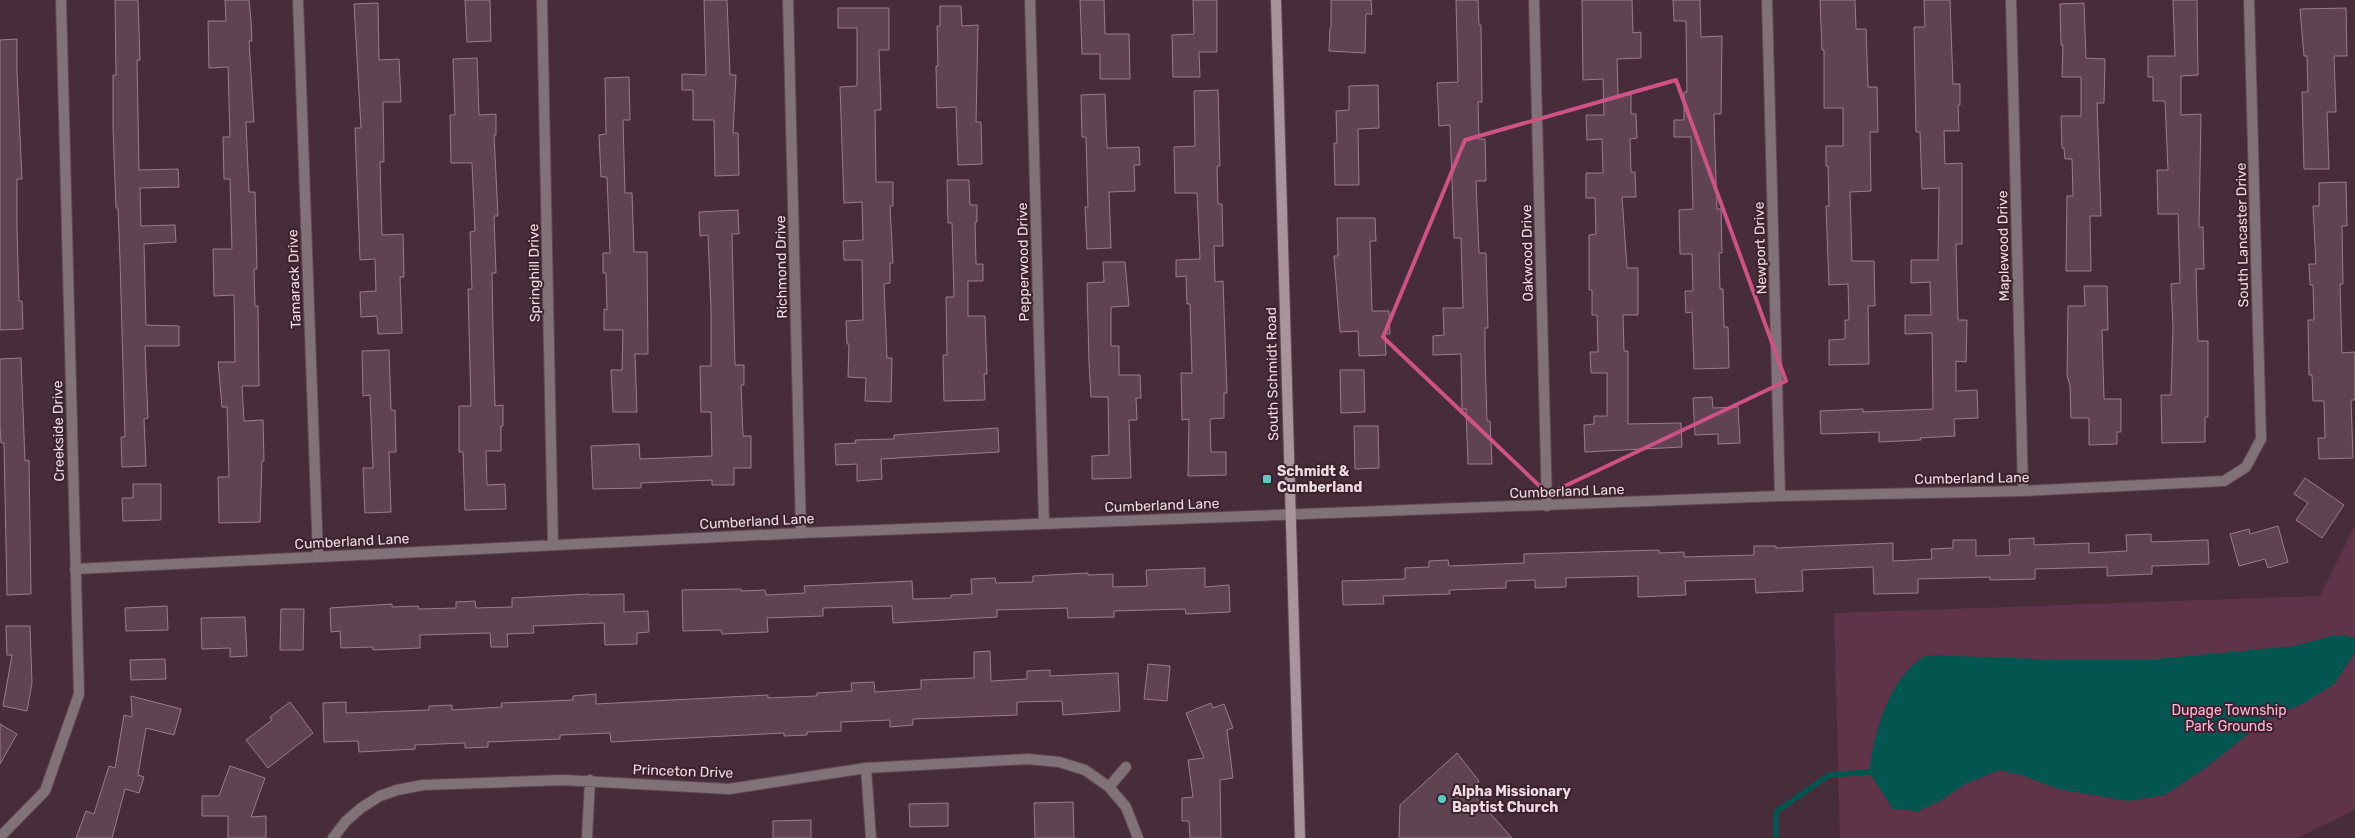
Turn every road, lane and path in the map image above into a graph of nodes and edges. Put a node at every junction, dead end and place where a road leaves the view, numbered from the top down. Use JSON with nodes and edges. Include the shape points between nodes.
{"nodes":[{"id":1,"x":61,"y":0,"type":"edge"},
{"id":2,"x":298,"y":0,"type":"edge"},
{"id":3,"x":542,"y":0,"type":"edge"},
{"id":4,"x":788,"y":0,"type":"edge"},
{"id":5,"x":1030,"y":0,"type":"edge"},
{"id":6,"x":1276,"y":0,"type":"edge"},
{"id":7,"x":1534,"y":0,"type":"edge"},
{"id":8,"x":1767,"y":0,"type":"edge"},
{"id":9,"x":2011,"y":0,"type":"edge"},
{"id":10,"x":2249,"y":0,"type":"edge"},
{"id":11,"x":2246,"y":467,"type":"joint"},
{"id":12,"x":2023,"y":491,"type":"junction"},
{"id":13,"x":1780,"y":496,"type":"junction"},
{"id":14,"x":1547,"y":506,"type":"junction"},
{"id":15,"x":1289,"y":514,"type":"junction"},
{"id":16,"x":1044,"y":524,"type":"junction"},
{"id":17,"x":801,"y":533,"type":"junction"},
{"id":18,"x":553,"y":545,"type":"junction"},
{"id":19,"x":318,"y":557,"type":"junction"},
{"id":20,"x":75,"y":568,"type":"junction"},
{"id":21,"x":1126,"y":767,"type":"dead end"},
{"id":22,"x":866,"y":768,"type":"junction"},
{"id":23,"x":590,"y":780,"type":"junction"},
{"id":24,"x":1109,"y":788,"type":"junction"},
{"id":25,"x":0,"y":837,"type":"edge"},
{"id":26,"x":333,"y":838,"type":"edge"},
{"id":27,"x":587,"y":838,"type":"edge"},
{"id":28,"x":871,"y":838,"type":"edge"},
{"id":29,"x":1138,"y":838,"type":"edge"},
{"id":30,"x":1300,"y":838,"type":"edge"}],
"edges":[{"from":1,"to":20,"type":"street","name":"Creekside Drive"},
{"from":2,"to":19,"type":"street","name":"Tamarack Drive"},
{"from":3,"to":18,"type":"street","name":"Springhill Drive"},
{"from":4,"to":17,"type":"street","name":"Richmond Drive"},
{"from":5,"to":16,"type":"street","name":"Pepperwood Drive"},
{"from":6,"to":15,"type":"street","name":"South Schmidt Road"},
{"from":7,"to":14,"type":"street","name":"Oakwood Drive"},
{"from":8,"to":13,"type":"street","name":"Newport Drive"},
{"from":9,"to":12,"type":"street","name":"Maplewood Drive"},
{"from":10,"to":11,"type":"street","name":"South Lancaster Drive","via":[[2260,439]]},
{"from":11,"to":12,"type":"street","name":"Cumberland Lane","via":[[2224,481]]},
{"from":12,"to":13,"type":"street","name":"Cumberland Lane"},
{"from":13,"to":14,"type":"street","name":"Cumberland Lane"},
{"from":14,"to":15,"type":"street","name":"Cumberland Lane"},
{"from":15,"to":16,"type":"street","name":"Cumberland Lane"},
{"from":15,"to":30,"type":"street","name":"South Schmidt Road"},
{"from":16,"to":17,"type":"street","name":"Cumberland Lane"},
{"from":17,"to":18,"type":"street","name":"Cumberland Lane"},
{"from":18,"to":19,"type":"street","name":"Cumberland Lane"},
{"from":19,"to":20,"type":"street","name":"Cumberland Lane"},
{"from":20,"to":25,"type":"street","name":"Creekside Drive","via":[[79,694],[45,791]]},
{"from":21,"to":24,"type":"street"},
{"from":22,"to":23,"type":"street","name":"Princeton Drive","via":[[729,789]]},
{"from":22,"to":24,"type":"street","name":"Princeton Drive","via":[[1028,758],[1085,770]]},
{"from":22,"to":28,"type":"street"},
{"from":23,"to":26,"type":"street","name":"Princeton Drive","via":[[422,785],[397,790],[361,808]]},
{"from":23,"to":27,"type":"street"},
{"from":24,"to":29,"type":"street","name":"Princeton Drive","via":[[1126,807]]}]}
